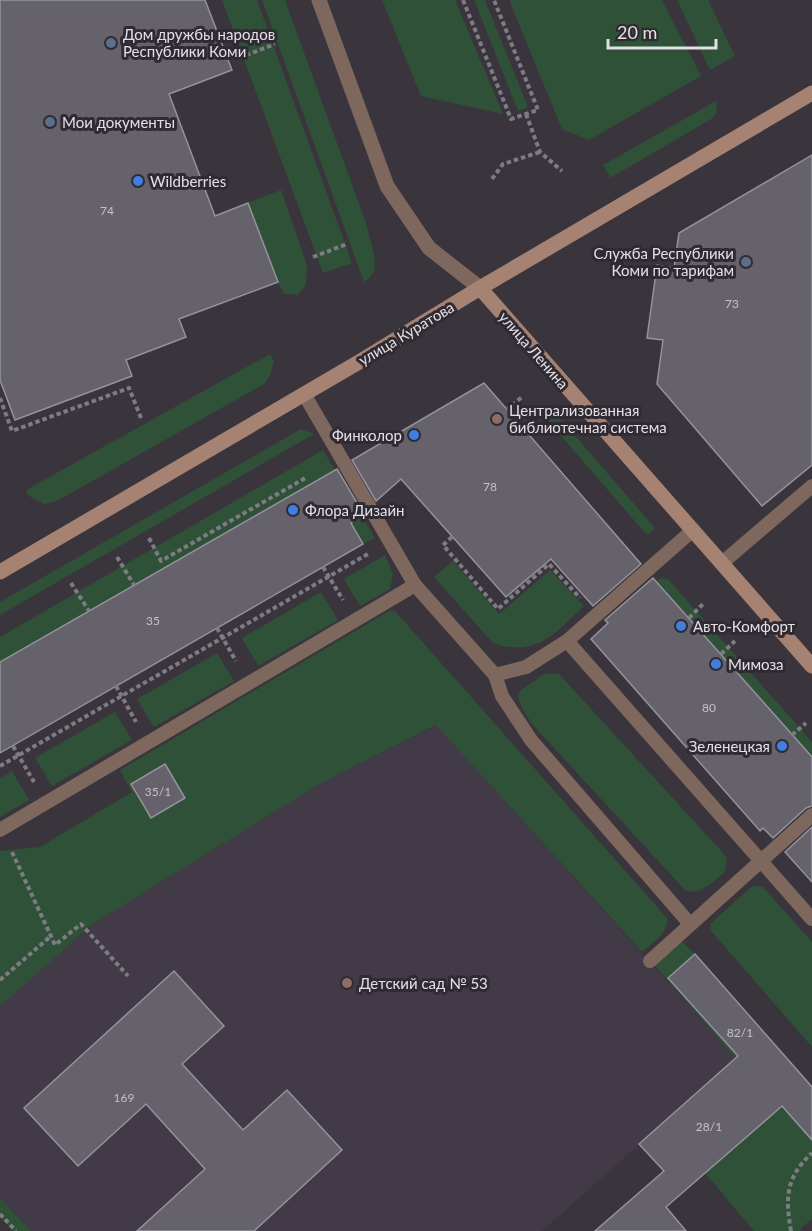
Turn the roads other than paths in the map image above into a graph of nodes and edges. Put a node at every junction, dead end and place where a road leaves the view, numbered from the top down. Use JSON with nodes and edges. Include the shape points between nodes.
{"nodes":[{"id":1,"x":319,"y":0,"type":"edge"},
{"id":2,"x":812,"y":93,"type":"edge"},
{"id":3,"x":480,"y":288,"type":"junction"},
{"id":4,"x":304,"y":394,"type":"junction"},
{"id":5,"x":812,"y":486,"type":"edge"},
{"id":6,"x":693,"y":530,"type":"junction"},
{"id":7,"x":722,"y":563,"type":"junction"},
{"id":8,"x":0,"y":572,"type":"edge"},
{"id":9,"x":415,"y":585,"type":"junction"},
{"id":10,"x":567,"y":641,"type":"junction"},
{"id":11,"x":812,"y":666,"type":"edge"},
{"id":12,"x":495,"y":675,"type":"junction"},
{"id":13,"x":812,"y":815,"type":"edge"},
{"id":14,"x":1,"y":830,"type":"edge"},
{"id":15,"x":760,"y":861,"type":"junction"},
{"id":16,"x":812,"y":919,"type":"edge"},
{"id":17,"x":690,"y":924,"type":"junction"},
{"id":18,"x":650,"y":961,"type":"dead end"}],
"edges":[{"from":1,"to":3,"type":"street","name":"улица Ленина","via":[[387,186],[429,248]]},
{"from":2,"to":3,"type":"street","name":"улица Куратова"},
{"from":3,"to":4,"type":"street","name":"улица Куратова"},
{"from":3,"to":6,"type":"street","name":"улица Ленина"},
{"from":4,"to":8,"type":"street","name":"улица Куратова"},
{"from":4,"to":9,"type":"lane"},
{"from":5,"to":7,"type":"lane"},
{"from":6,"to":7,"type":"street","name":"улица Ленина"},
{"from":6,"to":10,"type":"lane"},
{"from":7,"to":11,"type":"street","name":"улица Ленина"},
{"from":9,"to":12,"type":"lane"},
{"from":9,"to":14,"type":"lane"},
{"from":10,"to":12,"type":"lane","via":[[526,667]]},
{"from":10,"to":15,"type":"lane"},
{"from":12,"to":17,"type":"lane","via":[[502,696],[531,740]]},
{"from":13,"to":15,"type":"lane"},
{"from":15,"to":16,"type":"lane"},
{"from":15,"to":17,"type":"lane"},
{"from":17,"to":18,"type":"lane"}]}
